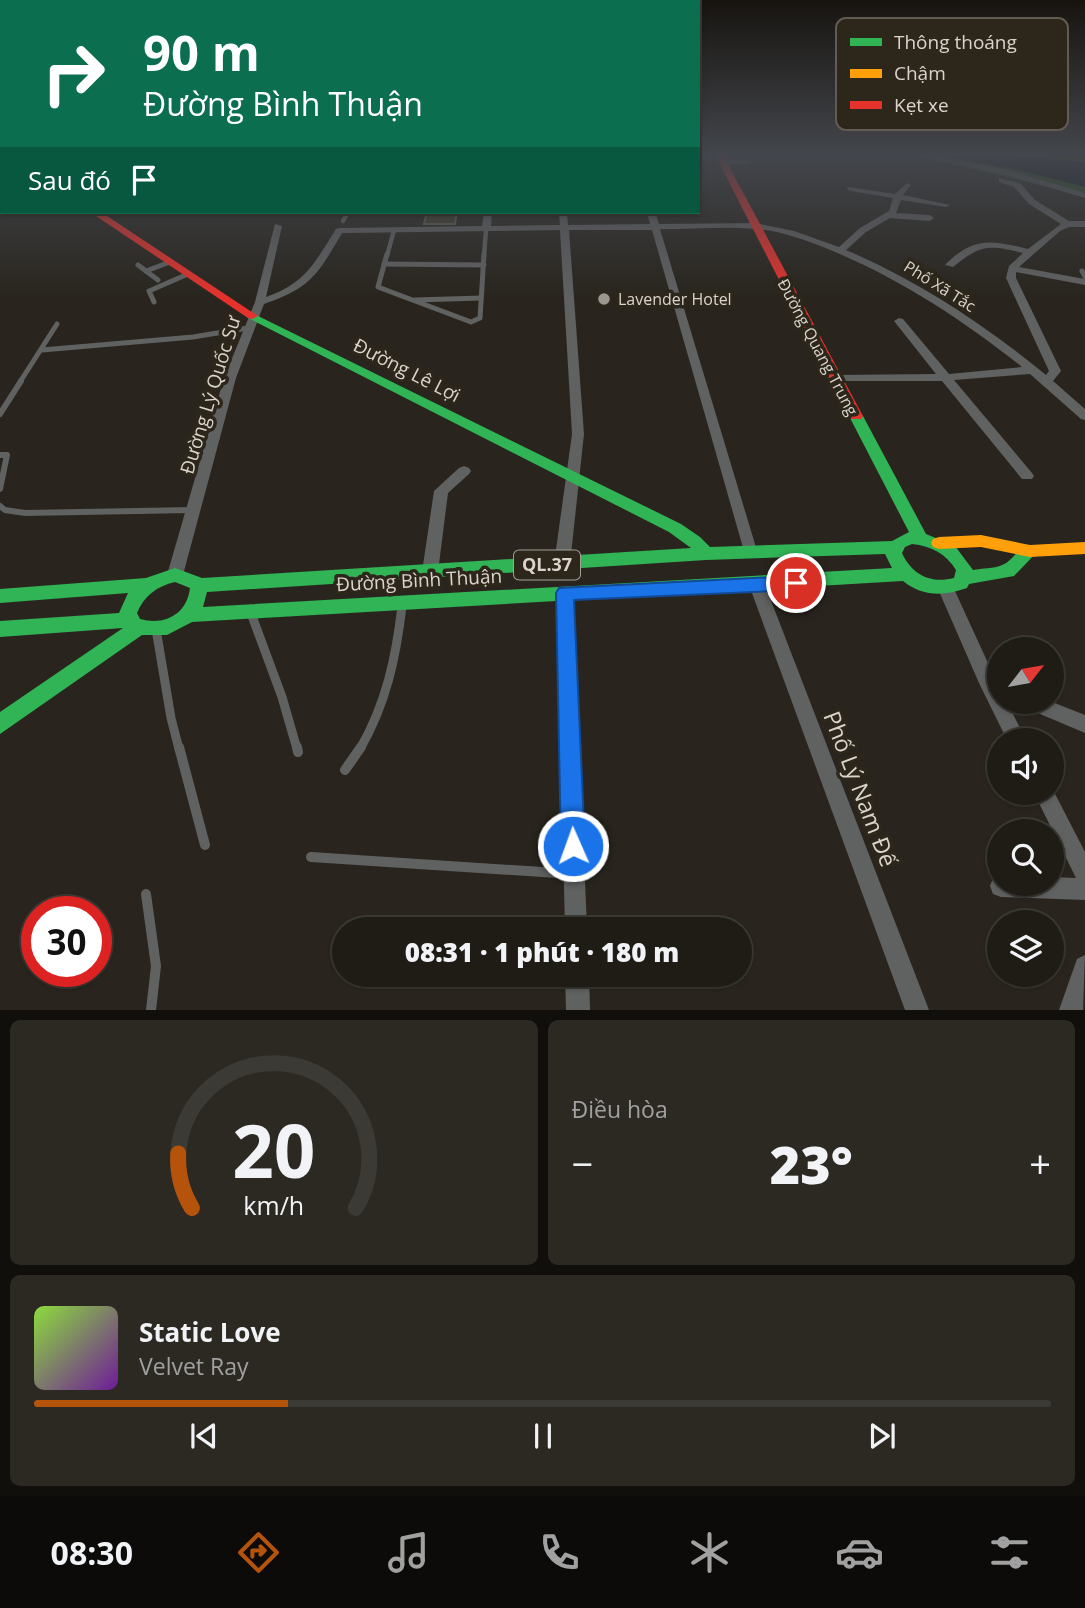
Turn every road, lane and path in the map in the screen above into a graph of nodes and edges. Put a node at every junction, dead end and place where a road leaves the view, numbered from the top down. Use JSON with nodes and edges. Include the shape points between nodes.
{"nodes":[{"id":1,"x":743,"y":202,"type":"edge"},
{"id":2,"x":896,"y":202,"type":"edge"},
{"id":3,"x":923,"y":202,"type":"edge"},
{"id":4,"x":1032,"y":202,"type":"edge"},
{"id":5,"x":946,"y":205,"type":"dead end"},
{"id":6,"x":97,"y":214,"type":"edge"},
{"id":7,"x":347,"y":214,"type":"edge"},
{"id":8,"x":488,"y":214,"type":"edge"},
{"id":9,"x":563,"y":214,"type":"edge"},
{"id":10,"x":652,"y":214,"type":"edge"},
{"id":11,"x":888,"y":215,"type":"junction"},
{"id":12,"x":930,"y":218,"type":"dead end"},
{"id":13,"x":1067,"y":224,"type":"junction"},
{"id":14,"x":1085,"y":224,"type":"edge"},
{"id":15,"x":278,"y":226,"type":"dead end"},
{"id":16,"x":341,"y":226,"type":"junction"},
{"id":17,"x":755,"y":226,"type":"junction"},
{"id":18,"x":655,"y":228,"type":"junction"},
{"id":19,"x":564,"y":229,"type":"junction"},
{"id":20,"x":394,"y":230,"type":"junction"},
{"id":21,"x":486,"y":230,"type":"junction"},
{"id":22,"x":840,"y":251,"type":"junction"},
{"id":23,"x":1029,"y":252,"type":"junction"},
{"id":24,"x":170,"y":262,"type":"junction"},
{"id":25,"x":384,"y":264,"type":"junction"},
{"id":26,"x":138,"y":265,"type":"dead end"},
{"id":27,"x":484,"y":265,"type":"junction"},
{"id":28,"x":950,"y":265,"type":"dead end"},
{"id":29,"x":1012,"y":268,"type":"junction"},
{"id":30,"x":146,"y":271,"type":"junction"},
{"id":31,"x":188,"y":274,"type":"junction"},
{"id":32,"x":1084,"y":277,"type":"edge"},
{"id":33,"x":158,"y":280,"type":"dead end"},
{"id":34,"x":481,"y":298,"type":"junction"},
{"id":35,"x":415,"y":300,"type":"junction"},
{"id":36,"x":154,"y":302,"type":"dead end"},
{"id":37,"x":254,"y":315,"type":"junction"},
{"id":38,"x":899,"y":321,"type":"dead end"},
{"id":39,"x":57,"y":324,"type":"dead end"},
{"id":40,"x":42,"y":350,"type":"junction"},
{"id":41,"x":1032,"y":370,"type":"junction"},
{"id":42,"x":948,"y":377,"type":"junction"},
{"id":43,"x":834,"y":378,"type":"junction"},
{"id":44,"x":1046,"y":381,"type":"junction"},
{"id":45,"x":0,"y":414,"type":"edge"},
{"id":46,"x":1085,"y":416,"type":"edge"},
{"id":47,"x":0,"y":455,"type":"edge"},
{"id":48,"x":464,"y":471,"type":"dead end"},
{"id":49,"x":573,"y":476,"type":"junction"},
{"id":50,"x":1027,"y":476,"type":"dead end"},
{"id":51,"x":0,"y":489,"type":"edge"},
{"id":52,"x":0,"y":506,"type":"edge"},
{"id":53,"x":193,"y":510,"type":"junction"},
{"id":54,"x":920,"y":538,"type":"junction"},
{"id":55,"x":939,"y":543,"type":"junction"},
{"id":56,"x":895,"y":547,"type":"junction"},
{"id":57,"x":1085,"y":548,"type":"edge"},
{"id":58,"x":1030,"y":551,"type":"junction"},
{"id":59,"x":706,"y":554,"type":"junction"},
{"id":60,"x":751,"y":554,"type":"junction"},
{"id":61,"x":562,"y":564,"type":"junction"},
{"id":62,"x":430,"y":572,"type":"junction"},
{"id":63,"x":904,"y":574,"type":"junction"},
{"id":64,"x":175,"y":575,"type":"junction"},
{"id":65,"x":964,"y":578,"type":"junction"},
{"id":66,"x":148,"y":585,"type":"junction"},
{"id":67,"x":199,"y":585,"type":"junction"},
{"id":68,"x":757,"y":585,"type":"junction"},
{"id":69,"x":946,"y":589,"type":"junction"},
{"id":70,"x":565,"y":593,"type":"junction"},
{"id":71,"x":0,"y":596,"type":"edge"},
{"id":72,"x":402,"y":602,"type":"junction"},
{"id":73,"x":250,"y":612,"type":"junction"},
{"id":74,"x":189,"y":615,"type":"junction"},
{"id":75,"x":134,"y":624,"type":"junction"},
{"id":76,"x":0,"y":629,"type":"edge"},
{"id":77,"x":157,"y":630,"type":"junction"},
{"id":78,"x":987,"y":674,"type":"edge"},
{"id":79,"x":1061,"y":714,"type":"edge"},
{"id":80,"x":0,"y":724,"type":"edge"},
{"id":81,"x":1085,"y":724,"type":"edge"},
{"id":82,"x":298,"y":752,"type":"dead end"},
{"id":83,"x":345,"y":770,"type":"dead end"},
{"id":84,"x":1050,"y":805,"type":"edge"},
{"id":85,"x":205,"y":845,"type":"dead end"},
{"id":86,"x":311,"y":857,"type":"dead end"},
{"id":87,"x":574,"y":874,"type":"junction"},
{"id":88,"x":1085,"y":874,"type":"edge"},
{"id":89,"x":1064,"y":888,"type":"edge"},
{"id":90,"x":1085,"y":889,"type":"edge"},
{"id":91,"x":146,"y":894,"type":"dead end"},
{"id":92,"x":576,"y":917,"type":"edge"},
{"id":93,"x":1085,"y":967,"type":"edge"},
{"id":94,"x":577,"y":987,"type":"edge"},
{"id":95,"x":150,"y":1010,"type":"edge"},
{"id":96,"x":578,"y":1010,"type":"edge"},
{"id":97,"x":917,"y":1010,"type":"edge"},
{"id":98,"x":1071,"y":1010,"type":"edge"}],
"edges":[{"from":1,"to":17,"type":"main road","name":"Đường Quang Trung"},
{"from":2,"to":11,"type":"street"},
{"from":3,"to":5,"type":"street"},
{"from":4,"to":13,"type":"street"},
{"from":6,"to":24,"type":"main road","name":"Đường Lê Lợi"},
{"from":7,"to":16,"type":"lane"},
{"from":8,"to":21,"type":"street"},
{"from":9,"to":19,"type":"street"},
{"from":10,"to":18,"type":"street"},
{"from":11,"to":12,"type":"street"},
{"from":11,"to":22,"type":"street"},
{"from":13,"to":14,"type":"street"},
{"from":13,"to":23,"type":"street"},
{"from":15,"to":37,"type":"street","name":"Đường Lý Quốc Sư"},
{"from":16,"to":20,"type":"street","name":"Phố Xã Tắc"},
{"from":16,"to":37,"type":"street","via":[[309,280]]},
{"from":17,"to":18,"type":"street","name":"Phố Xã Tắc"},
{"from":17,"to":22,"type":"street","name":"Phố Xã Tắc","via":[[791,232]]},
{"from":17,"to":43,"type":"main road","name":"Đường Quang Trung"},
{"from":18,"to":19,"type":"street","name":"Phố Xã Tắc"},
{"from":18,"to":60,"type":"street"},
{"from":19,"to":21,"type":"street","name":"Phố Xã Tắc"},
{"from":19,"to":49,"type":"street","via":[[577,422]]},
{"from":20,"to":21,"type":"street","name":"Phố Xã Tắc"},
{"from":20,"to":25,"type":"lane"},
{"from":21,"to":27,"type":"lane"},
{"from":22,"to":41,"type":"street","name":"Phố Xã Tắc","via":[[931,295]]},
{"from":23,"to":28,"type":"street","via":[[1002,245],[972,247]]},
{"from":23,"to":29,"type":"street"},
{"from":24,"to":30,"type":"lane"},
{"from":24,"to":31,"type":"main road","name":"Đường Lê Lợi"},
{"from":25,"to":27,"type":"lane"},
{"from":25,"to":35,"type":"lane","via":[[378,287]]},
{"from":26,"to":30,"type":"lane"},
{"from":27,"to":34,"type":"lane"},
{"from":29,"to":32,"type":"street"},
{"from":29,"to":44,"type":"street","via":[[1016,292],[1055,371]]},
{"from":30,"to":33,"type":"lane"},
{"from":31,"to":36,"type":"lane","via":[[149,291]]},
{"from":31,"to":37,"type":"main road","name":"Đường Lê Lợi"},
{"from":34,"to":35,"type":"lane"},
{"from":34,"to":35,"type":"lane","via":[[480,318],[471,323]]},
{"from":37,"to":40,"type":"lane","via":[[193,337]]},
{"from":37,"to":49,"type":"main road","name":"Đường Lê Lợi"},
{"from":37,"to":53,"type":"street","name":"Đường Lý Quốc Sư"},
{"from":38,"to":42,"type":"street"},
{"from":39,"to":40,"type":"lane"},
{"from":40,"to":45,"type":"lane"},
{"from":41,"to":42,"type":"street"},
{"from":41,"to":44,"type":"street","name":"Phố Xã Tắc"},
{"from":42,"to":43,"type":"street"},
{"from":42,"to":50,"type":"street"},
{"from":43,"to":54,"type":"main road","name":"Đường Quang Trung"},
{"from":44,"to":46,"type":"street","name":"Phố Xã Tắc"},
{"from":47,"to":51,"type":"lane","via":[[7,455]]},
{"from":48,"to":62,"type":"street","via":[[441,491]]},
{"from":49,"to":59,"type":"main road","name":"Đường Lê Lợi","via":[[682,532]]},
{"from":49,"to":61,"type":"street"},
{"from":52,"to":53,"type":"lane","via":[[26,513]]},
{"from":53,"to":64,"type":"street","name":"Đường Lý Quốc Sư"},
{"from":54,"to":55,"type":"main road"},
{"from":54,"to":56,"type":"main road","via":[[904,540]]},
{"from":55,"to":58,"type":"main road","via":[[981,541]]},
{"from":55,"to":65,"type":"main road","via":[[962,563]]},
{"from":56,"to":60,"type":"main road","name":"Đường Bình Thuận","number":"QL.37"},
{"from":56,"to":63,"type":"main road","via":[[894,560]]},
{"from":57,"to":58,"type":"main road"},
{"from":58,"to":65,"type":"main road","via":[[1008,571]]},
{"from":59,"to":60,"type":"main road","name":"Đường Bình Thuận","number":"QL.37"},
{"from":59,"to":61,"type":"main road","name":"Đường Bình Thuận","number":"QL.37"},
{"from":61,"to":62,"type":"main road","name":"Đường Bình Thuận","number":"QL.37"},
{"from":62,"to":67,"type":"main road","name":"Đường Bình Thuận","number":"QL.37"},
{"from":63,"to":68,"type":"main road","name":"Đường Bình Thuận","number":"QL.37"},
{"from":63,"to":69,"type":"main road","via":[[924,586]]},
{"from":64,"to":66,"type":"main road"},
{"from":64,"to":67,"type":"main road"},
{"from":65,"to":69,"type":"main road"},
{"from":66,"to":71,"type":"main road"},
{"from":66,"to":75,"type":"main road","via":[[134,598],[128,613]]},
{"from":67,"to":74,"type":"main road","via":[[200,600]]},
{"from":68,"to":70,"type":"main road","name":"Đường Bình Thuận","number":"QL.37"},
{"from":68,"to":97,"type":"street","name":"Phố Lý Nam Đế"},
{"from":69,"to":78,"type":"street"},
{"from":70,"to":72,"type":"main road","name":"Đường Bình Thuận","number":"QL.37"},
{"from":70,"to":87,"type":"street"},
{"from":72,"to":73,"type":"main road","name":"Đường Bình Thuận","number":"QL.37"},
{"from":72,"to":83,"type":"lane","via":[[398,655],[384,706],[365,744]]},
{"from":73,"to":74,"type":"main road","name":"Đường Bình Thuận","number":"QL.37"},
{"from":73,"to":82,"type":"lane"},
{"from":74,"to":77,"type":"main road"},
{"from":75,"to":76,"type":"main road"},
{"from":75,"to":77,"type":"main road"},
{"from":75,"to":80,"type":"main road"},
{"from":77,"to":85,"type":"lane","via":[[171,718]]},
{"from":79,"to":81,"type":"street"},
{"from":84,"to":88,"type":"street"},
{"from":86,"to":87,"type":"lane"},
{"from":87,"to":92,"type":"street"},
{"from":89,"to":90,"type":"street"},
{"from":91,"to":95,"type":"lane","via":[[158,967]]},
{"from":93,"to":98,"type":"street"},
{"from":94,"to":96,"type":"street"}]}
